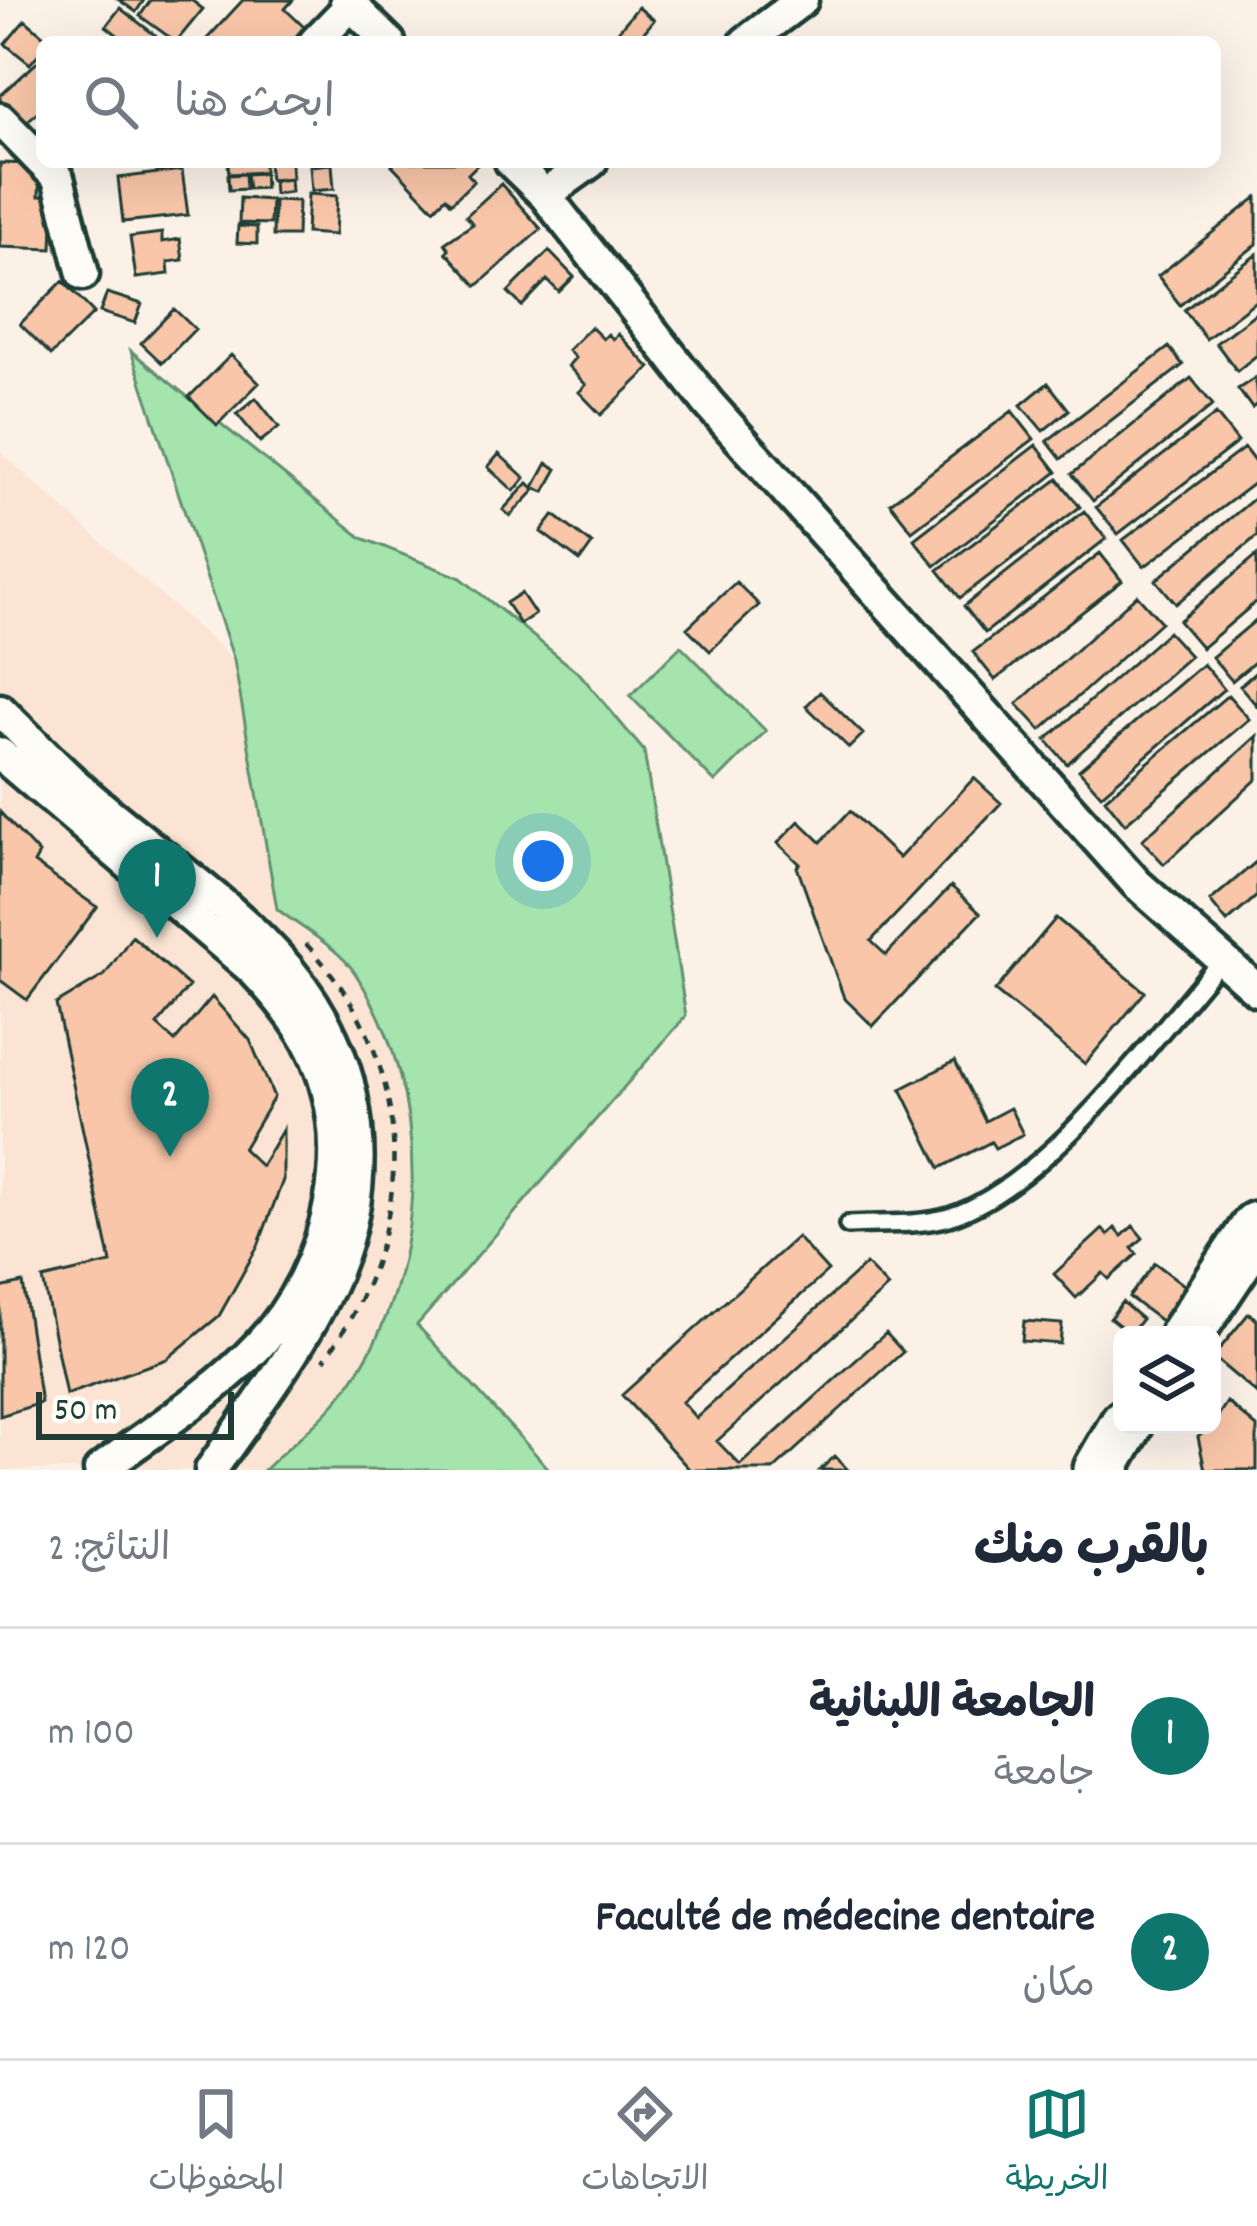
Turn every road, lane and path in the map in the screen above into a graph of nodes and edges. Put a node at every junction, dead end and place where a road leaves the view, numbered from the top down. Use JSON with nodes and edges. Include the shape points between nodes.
{"nodes":[{"id":1,"x":802,"y":0,"type":"edge"},
{"id":2,"x":349,"y":2,"type":"edge"},
{"id":3,"x":320,"y":36,"type":"edge"},
{"id":4,"x":383,"y":36,"type":"edge"},
{"id":5,"x":754,"y":36,"type":"edge"},
{"id":6,"x":0,"y":119,"type":"edge"},
{"id":7,"x":36,"y":156,"type":"edge"},
{"id":8,"x":48,"y":168,"type":"edge"},
{"id":9,"x":517,"y":168,"type":"edge"},
{"id":10,"x":583,"y":168,"type":"edge"},
{"id":11,"x":545,"y":195,"type":"junction"},
{"id":12,"x":83,"y":274,"type":"dead end"},
{"id":13,"x":0,"y":710,"type":"edge"},
{"id":14,"x":0,"y":754,"type":"edge"},
{"id":15,"x":296,"y":934,"type":"dead end"},
{"id":16,"x":1222,"y":959,"type":"junction"},
{"id":17,"x":1257,"y":990,"type":"edge"},
{"id":18,"x":848,"y":1225,"type":"dead end"},
{"id":19,"x":1257,"y":1228,"type":"edge"},
{"id":20,"x":1192,"y":1326,"type":"edge"},
{"id":21,"x":315,"y":1372,"type":"dead end"},
{"id":22,"x":1121,"y":1434,"type":"edge"},
{"id":23,"x":100,"y":1470,"type":"edge"},
{"id":24,"x":212,"y":1470,"type":"edge"},
{"id":25,"x":1100,"y":1470,"type":"edge"}],
"edges":[{"from":1,"to":5,"type":"street"},
{"from":2,"to":3,"type":"street"},
{"from":2,"to":4,"type":"street"},
{"from":6,"to":7,"type":"street"},
{"from":8,"to":12,"type":"street","via":[[58,178]]},
{"from":9,"to":11,"type":"street"},
{"from":10,"to":11,"type":"street"},
{"from":11,"to":16,"type":"street","via":[[709,404],[987,718],[1137,884]]},
{"from":13,"to":24,"type":"street","via":[[295,975],[319,1006],[346,1075],[357,1143],[350,1228],[314,1315]]},
{"from":14,"to":23,"type":"street","via":[[252,969],[309,1043],[330,1099],[335,1142],[326,1222],[290,1306],[233,1370]]},
{"from":15,"to":21,"type":"path","via":[[356,1008],[379,1061],[392,1129],[386,1238],[351,1323]]},
{"from":16,"to":17,"type":"street"},
{"from":16,"to":18,"type":"lane","via":[[1066,1138],[996,1198],[945,1218]]},
{"from":19,"to":20,"type":"highway"},
{"from":22,"to":25,"type":"highway"}]}
